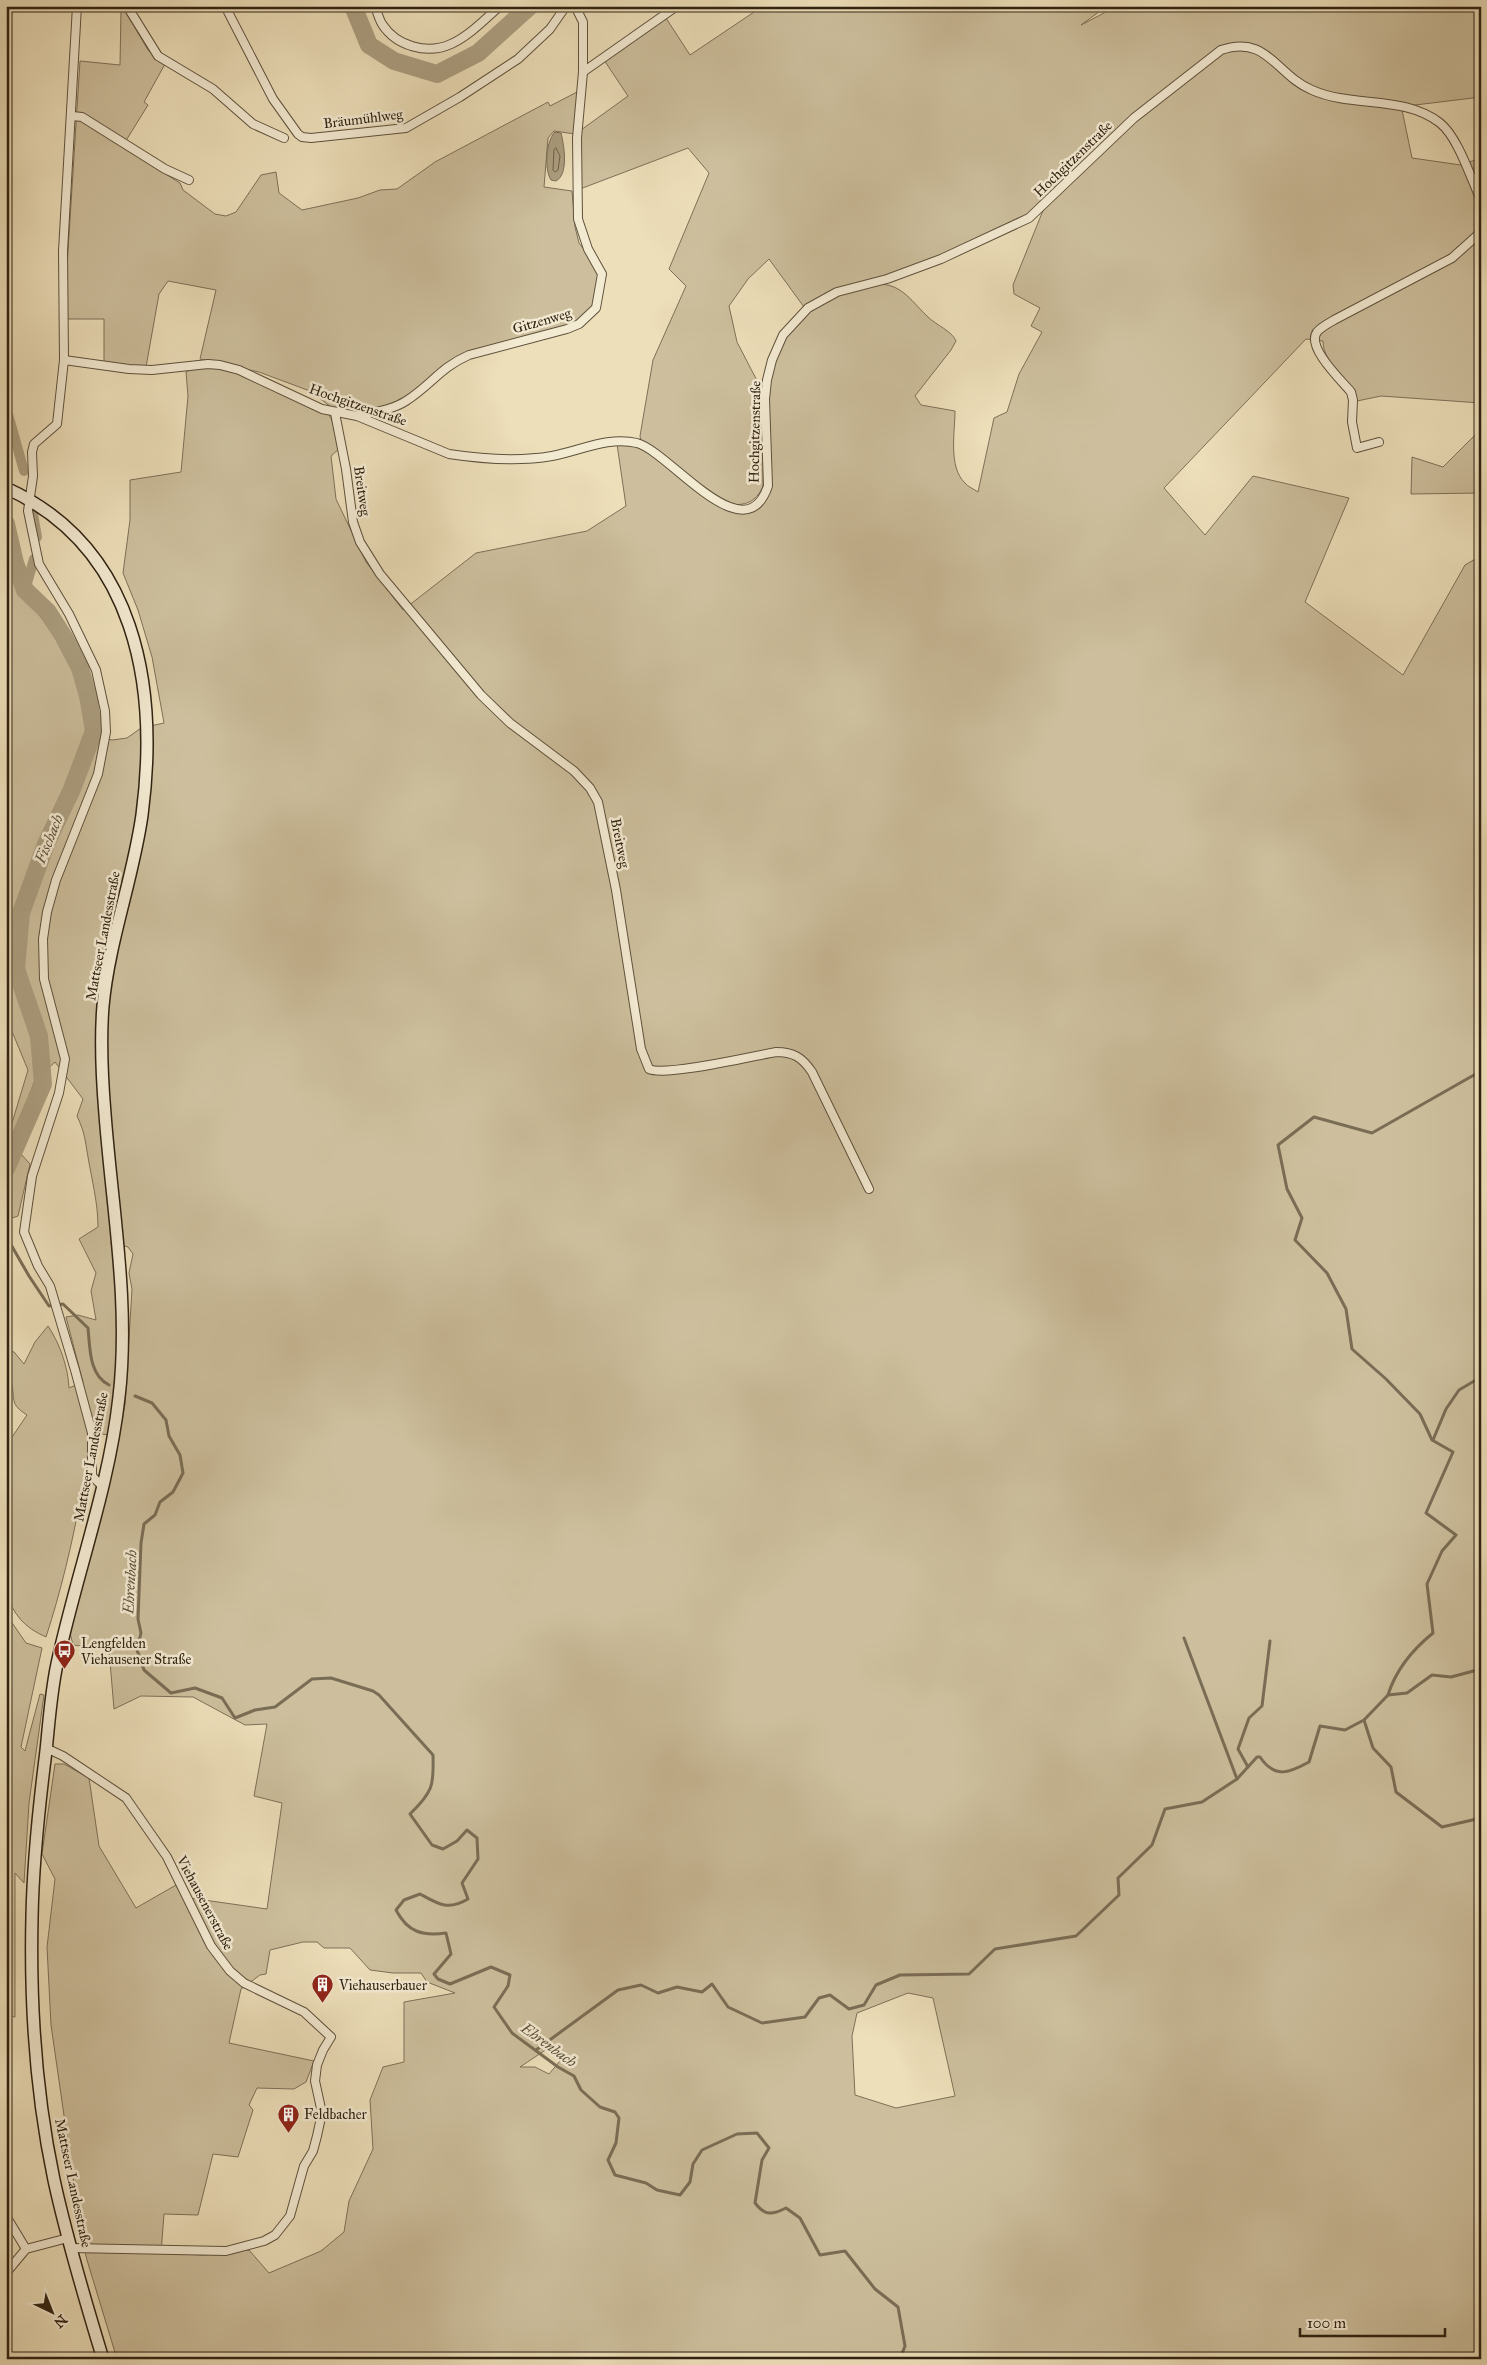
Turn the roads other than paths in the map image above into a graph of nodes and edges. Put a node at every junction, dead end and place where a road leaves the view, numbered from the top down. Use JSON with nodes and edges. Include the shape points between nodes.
{"nodes":[{"id":1,"x":77,"y":6,"type":"edge"},
{"id":2,"x":127,"y":6,"type":"edge"},
{"id":3,"x":226,"y":6,"type":"edge"},
{"id":4,"x":375,"y":6,"type":"edge"},
{"id":5,"x":500,"y":6,"type":"edge"},
{"id":6,"x":566,"y":6,"type":"edge"},
{"id":7,"x":575,"y":6,"type":"edge"},
{"id":8,"x":677,"y":6,"type":"edge"},
{"id":9,"x":583,"y":72,"type":"junction"},
{"id":10,"x":72,"y":116,"type":"junction"},
{"id":11,"x":284,"y":138,"type":"dead end"},
{"id":12,"x":189,"y":180,"type":"dead end"},
{"id":13,"x":1481,"y":200,"type":"edge"},
{"id":14,"x":1481,"y":232,"type":"edge"},
{"id":15,"x":64,"y":360,"type":"junction"},
{"id":16,"x":335,"y":413,"type":"junction"},
{"id":17,"x":357,"y":416,"type":"junction"},
{"id":18,"x":1379,"y":442,"type":"dead end"},
{"id":19,"x":9,"y":489,"type":"edge"},
{"id":20,"x":28,"y":499,"type":"junction"},
{"id":21,"x":869,"y":1188,"type":"dead end"},
{"id":22,"x":102,"y":1486,"type":"junction"},
{"id":23,"x":46,"y":1748,"type":"junction"},
{"id":24,"x":6,"y":2216,"type":"edge"},
{"id":25,"x":69,"y":2243,"type":"junction"},
{"id":26,"x":26,"y":2249,"type":"junction"},
{"id":27,"x":6,"y":2273,"type":"edge"},
{"id":28,"x":104,"y":2359,"type":"edge"}],
"edges":[{"from":1,"to":10,"type":"street"},
{"from":2,"to":11,"type":"street","via":[[158,56],[213,89],[253,124]]},
{"from":3,"to":6,"type":"street","name":"Bräumühlweg","via":[[273,99],[302,138],[406,128],[518,59],[550,29]]},
{"from":4,"to":5,"type":"street","via":[[382,23],[399,41],[426,48],[451,44]]},
{"from":7,"to":9,"type":"street","name":"Gitzenweg","via":[[583,22]]},
{"from":8,"to":9,"type":"street"},
{"from":9,"to":17,"type":"street","name":"Gitzenweg","via":[[577,138],[578,219],[588,249],[602,274],[596,308],[579,324],[453,361],[408,400],[389,409]]},
{"from":10,"to":12,"type":"street","via":[[82,116],[165,169]]},
{"from":10,"to":15,"type":"street","via":[[64,242]]},
{"from":13,"to":17,"type":"street","name":"Hochgitzenstraße","via":[[1454,141],[1440,122],[1416,110],[1314,91],[1294,80],[1263,52],[1247,46],[1229,47],[1209,58],[1134,118],[1029,218],[941,259],[887,279],[837,292],[808,308],[783,335],[772,360],[765,399],[768,486],[764,497],[754,506],[740,510],[728,508],[660,456],[637,444],[604,442],[550,457],[472,457],[449,454]]},
{"from":14,"to":18,"type":"street","via":[[1452,258],[1318,331],[1316,350],[1351,392],[1357,448]]},
{"from":15,"to":16,"type":"street","name":"Hochgitzenstraße","via":[[137,370],[220,365],[240,370]]},
{"from":15,"to":20,"type":"street","via":[[58,418],[53,428],[34,444],[34,476]]},
{"from":16,"to":17,"type":"street","name":"Hochgitzenstraße"},
{"from":16,"to":21,"type":"street","name":"Breitweg","via":[[353,522],[360,542],[380,574],[481,695],[510,723],[578,775],[598,802],[616,890],[641,1049],[649,1069],[678,1069],[776,1052],[798,1055],[812,1072]]},
{"from":19,"to":20,"type":"main road","name":"Mattseer Landesstraße"},
{"from":20,"to":22,"type":"main road","name":"Mattseer Landesstraße","via":[[74,534],[96,558],[115,588],[134,639],[148,722],[141,817],[103,1006],[101,1052],[123,1331],[120,1396]]},
{"from":20,"to":22,"type":"street","via":[[39,564],[92,657],[102,689],[106,732],[98,774],[56,880],[42,939],[44,979],[64,1060],[59,1093],[32,1176],[24,1232],[58,1311],[92,1433],[92,1476]]},
{"from":22,"to":23,"type":"main road","name":"Mattseer Landesstraße","via":[[56,1670]]},
{"from":23,"to":25,"type":"main road","name":"Mattseer Landesstraße","via":[[35,1848],[33,1982],[44,2121],[53,2178]]},
{"from":23,"to":25,"type":"street","name":"Viehausenerstraße","via":[[126,1798],[167,1857],[211,1946],[230,1971],[244,1983],[304,2012],[331,2037],[322,2050],[315,2081],[322,2113],[317,2136],[304,2166],[290,2216],[275,2235],[226,2251]]},
{"from":24,"to":26,"type":"street"},
{"from":25,"to":26,"type":"street"},
{"from":25,"to":28,"type":"main road","name":"Mattseer Landesstraße"},
{"from":26,"to":27,"type":"street"}]}
